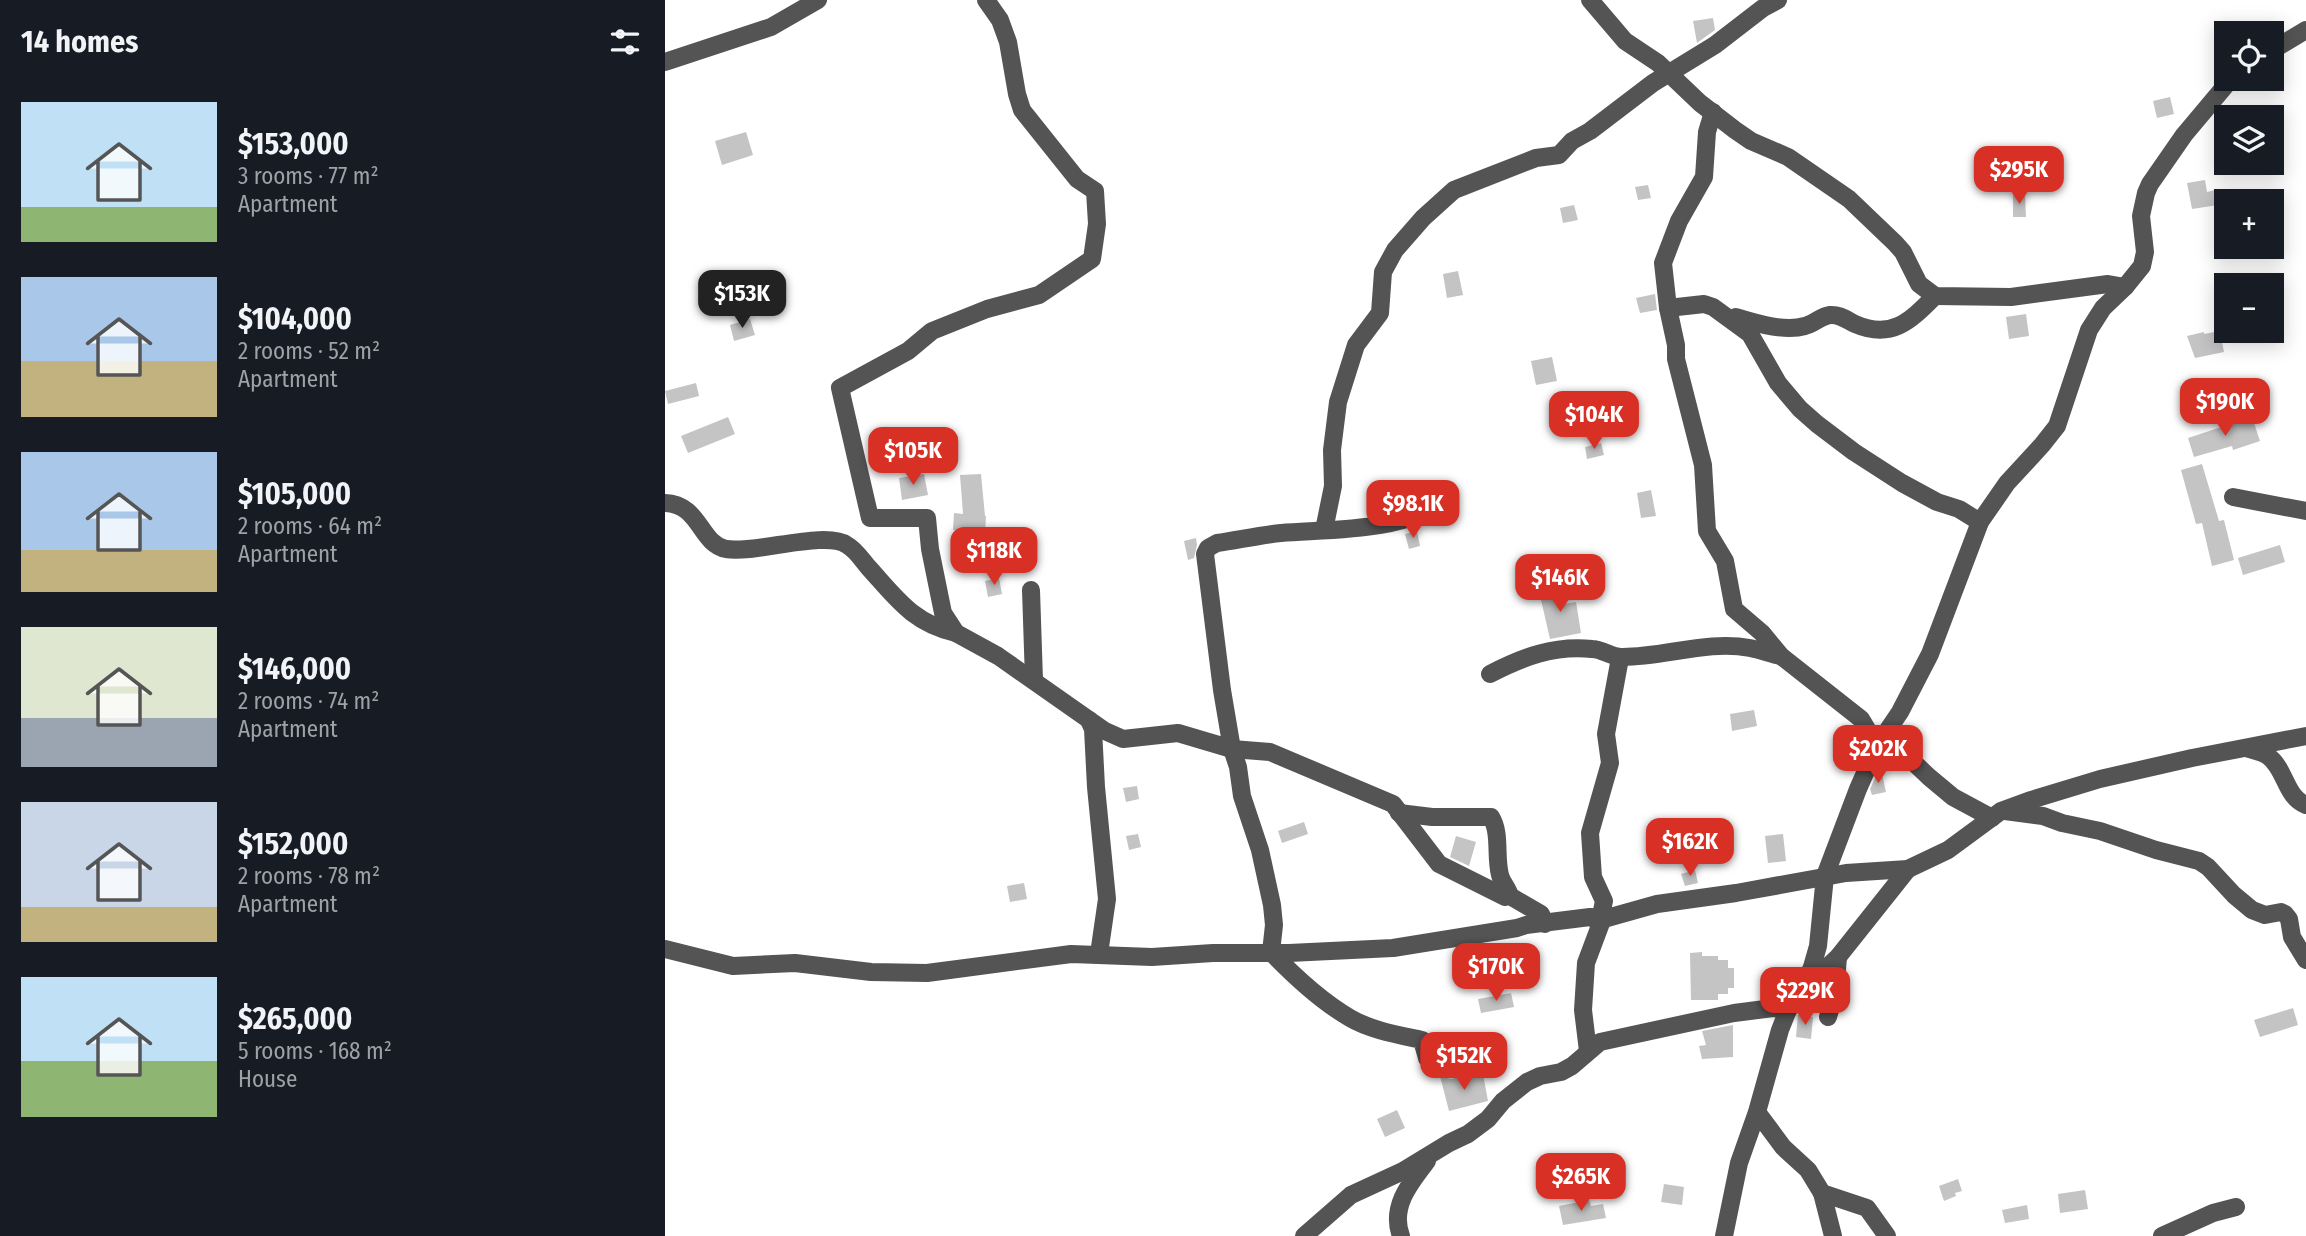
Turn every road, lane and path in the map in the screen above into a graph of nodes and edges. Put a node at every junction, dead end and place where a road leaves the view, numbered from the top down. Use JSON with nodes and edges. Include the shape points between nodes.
{"nodes":[{"id":1,"x":818,"y":0,"type":"edge"},
{"id":2,"x":986,"y":0,"type":"edge"},
{"id":3,"x":1590,"y":0,"type":"edge"},
{"id":4,"x":1778,"y":0,"type":"edge"},
{"id":5,"x":2306,"y":30,"type":"edge"},
{"id":6,"x":2284,"y":45,"type":"edge"},
{"id":7,"x":665,"y":62,"type":"edge"},
{"id":8,"x":1670,"y":72,"type":"junction"},
{"id":9,"x":2221,"y":91,"type":"edge"},
{"id":10,"x":1713,"y":112,"type":"junction"},
{"id":11,"x":2125,"y":286,"type":"junction"},
{"id":12,"x":1935,"y":296,"type":"junction"},
{"id":13,"x":1668,"y":308,"type":"junction"},
{"id":14,"x":1722,"y":313,"type":"junction"},
{"id":15,"x":2233,"y":497,"type":"dead end"},
{"id":16,"x":1448,"y":500,"type":"dead end"},
{"id":17,"x":665,"y":503,"type":"edge"},
{"id":18,"x":2306,"y":511,"type":"edge"},
{"id":19,"x":1980,"y":522,"type":"junction"},
{"id":20,"x":1324,"y":530,"type":"junction"},
{"id":21,"x":1031,"y":590,"type":"dead end"},
{"id":22,"x":956,"y":633,"type":"junction"},
{"id":23,"x":1781,"y":656,"type":"junction"},
{"id":24,"x":1620,"y":658,"type":"junction"},
{"id":25,"x":1490,"y":674,"type":"dead end"},
{"id":26,"x":1034,"y":680,"type":"junction"},
{"id":27,"x":1089,"y":720,"type":"junction"},
{"id":28,"x":1890,"y":728,"type":"junction"},
{"id":29,"x":2306,"y":736,"type":"edge"},
{"id":30,"x":1878,"y":746,"type":"junction"},
{"id":31,"x":2243,"y":747,"type":"junction"},
{"id":32,"x":1232,"y":749,"type":"junction"},
{"id":33,"x":2306,"y":805,"type":"edge"},
{"id":34,"x":1399,"y":814,"type":"junction"},
{"id":35,"x":1997,"y":814,"type":"junction"},
{"id":36,"x":1908,"y":869,"type":"junction"},
{"id":37,"x":1825,"y":876,"type":"junction"},
{"id":38,"x":1510,"y":896,"type":"junction"},
{"id":39,"x":1595,"y":918,"type":"junction"},
{"id":40,"x":1545,"y":923,"type":"junction"},
{"id":41,"x":665,"y":949,"type":"edge"},
{"id":42,"x":1271,"y":952,"type":"junction"},
{"id":43,"x":1099,"y":954,"type":"junction"},
{"id":44,"x":1838,"y":957,"type":"junction"},
{"id":45,"x":2306,"y":960,"type":"edge"},
{"id":46,"x":1801,"y":992,"type":"junction"},
{"id":47,"x":1788,"y":1010,"type":"junction"},
{"id":48,"x":1828,"y":1017,"type":"dead end"},
{"id":49,"x":1588,"y":1051,"type":"junction"},
{"id":50,"x":1488,"y":1058,"type":"dead end"},
{"id":51,"x":1757,"y":1112,"type":"junction"},
{"id":52,"x":1433,"y":1153,"type":"junction"},
{"id":53,"x":1822,"y":1193,"type":"junction"},
{"id":54,"x":2236,"y":1207,"type":"dead end"},
{"id":55,"x":1304,"y":1236,"type":"edge"},
{"id":56,"x":1401,"y":1236,"type":"edge"},
{"id":57,"x":1724,"y":1236,"type":"edge"},
{"id":58,"x":1833,"y":1236,"type":"edge"},
{"id":59,"x":1887,"y":1236,"type":"edge"},
{"id":60,"x":2162,"y":1236,"type":"edge"}],
"edges":[{"from":1,"to":7,"type":"street","via":[[771,27]]},
{"from":2,"to":22,"type":"street","via":[[1000,20],[1022,110],[1077,179],[1095,191],[1092,259],[1039,295],[932,331],[908,351],[840,388],[870,519],[927,518],[943,613]]},
{"from":3,"to":8,"type":"street","via":[[1625,41]]},
{"from":4,"to":8,"type":"street"},
{"from":5,"to":6,"type":"street"},
{"from":8,"to":10,"type":"street"},
{"from":8,"to":20,"type":"street","via":[[1559,155],[1536,158],[1454,190],[1389,258],[1383,272],[1380,313],[1356,345],[1338,401],[1333,486]]},
{"from":9,"to":11,"type":"street","via":[[2184,135],[2146,193],[2141,216],[2142,266]]},
{"from":10,"to":12,"type":"street","via":[[1751,141],[1788,157],[1849,199],[1903,252],[1919,284]]},
{"from":10,"to":13,"type":"street","via":[[1704,177],[1679,221],[1663,263]]},
{"from":11,"to":12,"type":"street","via":[[2108,284],[2011,297]]},
{"from":11,"to":19,"type":"street","via":[[2103,307],[2089,330],[2057,426]]},
{"from":12,"to":14,"type":"street","via":[[1908,323],[1875,331],[1839,315],[1793,328]]},
{"from":13,"to":14,"type":"street","via":[[1705,304]]},
{"from":13,"to":23,"type":"street","via":[[1703,465],[1707,531],[1725,561],[1734,609]]},
{"from":14,"to":19,"type":"street","via":[[1751,334],[1778,383],[1817,425],[1902,483]]},
{"from":15,"to":18,"type":"street"},
{"from":16,"to":20,"type":"street","via":[[1411,519]]},
{"from":17,"to":22,"type":"street","via":[[686,509],[722,549],[823,540],[846,543],[909,612]]},
{"from":19,"to":28,"type":"street","via":[[1930,654]]},
{"from":20,"to":32,"type":"street","via":[[1217,543],[1205,554]]},
{"from":21,"to":26,"type":"street"},
{"from":22,"to":26,"type":"street"},
{"from":23,"to":24,"type":"street","via":[[1726,646]]},
{"from":23,"to":30,"type":"street","via":[[1861,719]]},
{"from":24,"to":25,"type":"street","via":[[1595,649],[1543,651]]},
{"from":24,"to":39,"type":"street","via":[[1606,734],[1611,763],[1590,833],[1593,877],[1604,901]]},
{"from":26,"to":27,"type":"street"},
{"from":27,"to":32,"type":"street","via":[[1123,739],[1178,733]]},
{"from":27,"to":43,"type":"street","via":[[1107,899]]},
{"from":28,"to":30,"type":"street"},
{"from":28,"to":35,"type":"street","via":[[1909,758],[1953,797]]},
{"from":29,"to":31,"type":"street"},
{"from":30,"to":37,"type":"street"},
{"from":31,"to":33,"type":"street","via":[[2267,755],[2292,796]]},
{"from":31,"to":35,"type":"street","via":[[2100,779]]},
{"from":32,"to":34,"type":"street","via":[[1270,752],[1393,804]]},
{"from":32,"to":42,"type":"street","via":[[1272,905]]},
{"from":34,"to":38,"type":"street","via":[[1439,864],[1468,881]]},
{"from":34,"to":38,"type":"street","via":[[1491,817],[1496,824],[1501,880]]},
{"from":35,"to":36,"type":"street","via":[[1948,850]]},
{"from":35,"to":45,"type":"street","via":[[2043,816],[2199,861],[2252,910],[2285,914]]},
{"from":36,"to":37,"type":"street"},
{"from":36,"to":44,"type":"street"},
{"from":37,"to":39,"type":"street"},
{"from":37,"to":46,"type":"street","via":[[1818,946]]},
{"from":38,"to":40,"type":"street","via":[[1542,914]]},
{"from":39,"to":40,"type":"street"},
{"from":39,"to":49,"type":"street","via":[[1601,923],[1585,972],[1583,1010]]},
{"from":40,"to":42,"type":"street","via":[[1393,948]]},
{"from":41,"to":43,"type":"street","via":[[733,966],[795,963],[927,973]]},
{"from":42,"to":43,"type":"street","via":[[1152,957]]},
{"from":42,"to":50,"type":"street","via":[[1352,1020],[1422,1040],[1427,1058],[1449,1068]]},
{"from":44,"to":46,"type":"street"},
{"from":44,"to":48,"type":"street"},
{"from":46,"to":47,"type":"street"},
{"from":47,"to":49,"type":"street","via":[[1773,1007],[1655,1028],[1600,1042]]},
{"from":47,"to":51,"type":"street"},
{"from":49,"to":52,"type":"street","via":[[1561,1072],[1527,1082],[1488,1119]]},
{"from":51,"to":53,"type":"street"},
{"from":51,"to":57,"type":"street","via":[[1739,1163]]},
{"from":52,"to":55,"type":"street","via":[[1351,1195]]},
{"from":52,"to":56,"type":"street","via":[[1400,1201]]},
{"from":53,"to":58,"type":"street"},
{"from":53,"to":59,"type":"street","via":[[1867,1208]]},
{"from":54,"to":60,"type":"street"}]}
